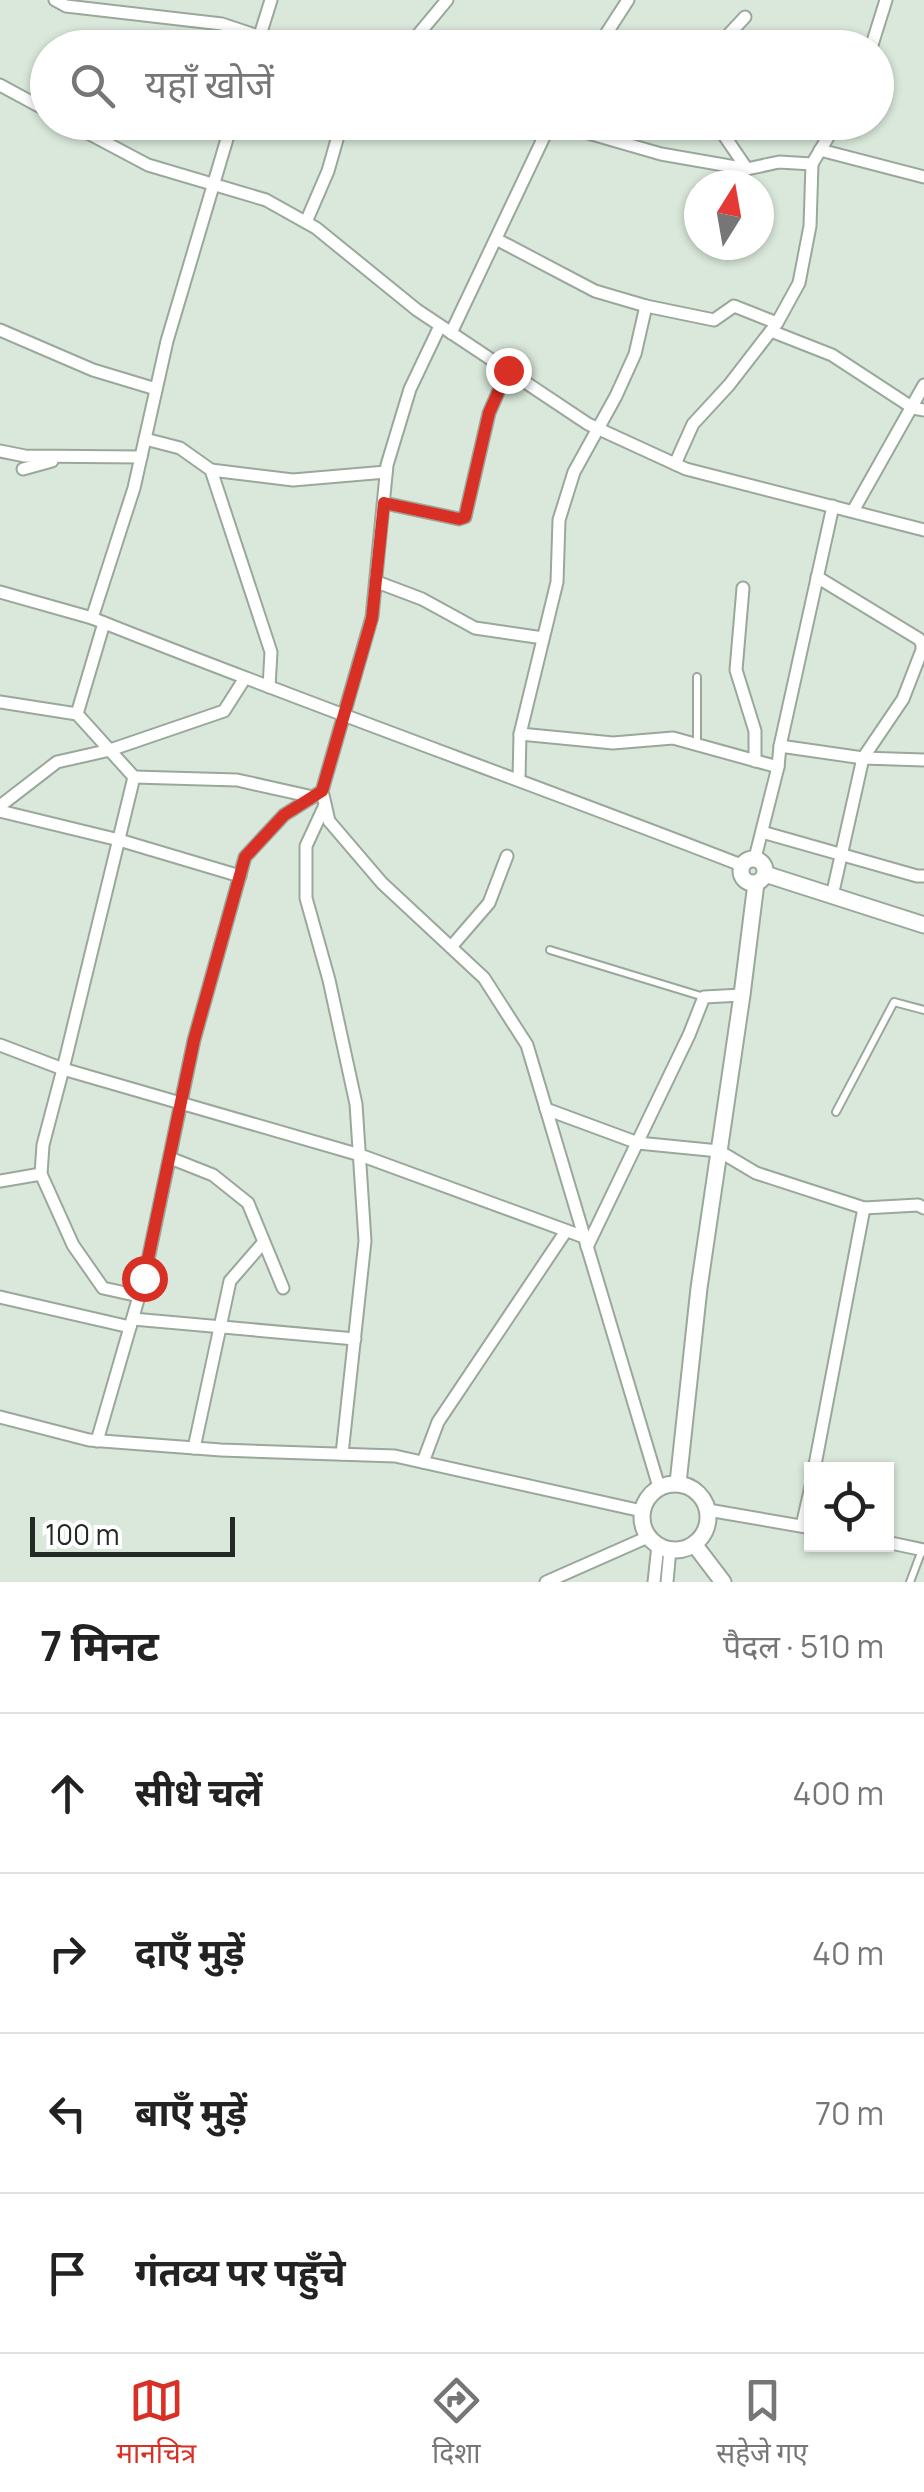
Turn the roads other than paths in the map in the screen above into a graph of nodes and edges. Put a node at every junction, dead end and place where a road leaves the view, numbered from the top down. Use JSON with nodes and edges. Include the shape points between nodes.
{"nodes":[{"id":1,"x":56,"y":0,"type":"edge"},
{"id":2,"x":270,"y":0,"type":"edge"},
{"id":3,"x":448,"y":0,"type":"edge"},
{"id":4,"x":628,"y":0,"type":"edge"},
{"id":5,"x":886,"y":0,"type":"edge"},
{"id":6,"x":129,"y":6,"type":"edge"},
{"id":7,"x":745,"y":17,"type":"dead end"},
{"id":8,"x":235,"y":30,"type":"edge"},
{"id":9,"x":261,"y":30,"type":"edge"},
{"id":10,"x":422,"y":30,"type":"edge"},
{"id":11,"x":609,"y":30,"type":"edge"},
{"id":12,"x":733,"y":30,"type":"edge"},
{"id":13,"x":877,"y":30,"type":"edge"},
{"id":14,"x":0,"y":84,"type":"edge"},
{"id":15,"x":30,"y":101,"type":"edge"},
{"id":16,"x":101,"y":140,"type":"edge"},
{"id":17,"x":226,"y":140,"type":"edge"},
{"id":18,"x":337,"y":140,"type":"edge"},
{"id":19,"x":543,"y":140,"type":"edge"},
{"id":20,"x":611,"y":140,"type":"edge"},
{"id":21,"x":727,"y":140,"type":"edge"},
{"id":22,"x":826,"y":140,"type":"edge"},
{"id":23,"x":820,"y":150,"type":"junction"},
{"id":24,"x":812,"y":164,"type":"junction"},
{"id":25,"x":747,"y":169,"type":"junction"},
{"id":26,"x":924,"y":177,"type":"edge"},
{"id":27,"x":212,"y":184,"type":"junction"},
{"id":28,"x":306,"y":222,"type":"junction"},
{"id":29,"x":496,"y":239,"type":"junction"},
{"id":30,"x":646,"y":306,"type":"junction"},
{"id":31,"x":774,"y":327,"type":"junction"},
{"id":32,"x":0,"y":330,"type":"edge"},
{"id":33,"x":446,"y":330,"type":"junction"},
{"id":34,"x":508,"y":370,"type":"junction"},
{"id":35,"x":924,"y":386,"type":"edge"},
{"id":36,"x":156,"y":389,"type":"junction"},
{"id":37,"x":918,"y":409,"type":"edge"},
{"id":38,"x":598,"y":428,"type":"junction"},
{"id":39,"x":145,"y":439,"type":"junction"},
{"id":40,"x":0,"y":451,"type":"edge"},
{"id":41,"x":68,"y":456,"type":"junction"},
{"id":42,"x":141,"y":457,"type":"junction"},
{"id":43,"x":675,"y":464,"type":"junction"},
{"id":44,"x":22,"y":468,"type":"dead end"},
{"id":45,"x":211,"y":470,"type":"junction"},
{"id":46,"x":386,"y":472,"type":"junction"},
{"id":47,"x":384,"y":503,"type":"junction"},
{"id":48,"x":833,"y":506,"type":"junction"},
{"id":49,"x":853,"y":512,"type":"junction"},
{"id":50,"x":924,"y":530,"type":"edge"},
{"id":51,"x":817,"y":577,"type":"junction"},
{"id":52,"x":377,"y":582,"type":"junction"},
{"id":53,"x":742,"y":588,"type":"dead end"},
{"id":54,"x":0,"y":592,"type":"edge"},
{"id":55,"x":98,"y":621,"type":"junction"},
{"id":56,"x":543,"y":638,"type":"junction"},
{"id":57,"x":697,"y":677,"type":"dead end"},
{"id":58,"x":246,"y":678,"type":"junction"},
{"id":59,"x":268,"y":687,"type":"junction"},
{"id":60,"x":0,"y":702,"type":"edge"},
{"id":61,"x":77,"y":714,"type":"junction"},
{"id":62,"x":344,"y":716,"type":"junction"},
{"id":63,"x":520,"y":734,"type":"junction"},
{"id":64,"x":697,"y":745,"type":"junction"},
{"id":65,"x":780,"y":746,"type":"junction"},
{"id":66,"x":110,"y":750,"type":"junction"},
{"id":67,"x":862,"y":758,"type":"junction"},
{"id":68,"x":755,"y":760,"type":"junction"},
{"id":69,"x":924,"y":760,"type":"edge"},
{"id":70,"x":778,"y":767,"type":"junction"},
{"id":71,"x":134,"y":778,"type":"junction"},
{"id":72,"x":519,"y":779,"type":"junction"},
{"id":73,"x":320,"y":797,"type":"junction"},
{"id":74,"x":0,"y":809,"type":"edge"},
{"id":75,"x":762,"y":832,"type":"junction"},
{"id":76,"x":119,"y":840,"type":"junction"},
{"id":77,"x":842,"y":854,"type":"junction"},
{"id":78,"x":507,"y":856,"type":"dead end"},
{"id":79,"x":748,"y":862,"type":"junction"},
{"id":80,"x":240,"y":876,"type":"junction"},
{"id":81,"x":924,"y":876,"type":"edge"},
{"id":82,"x":760,"y":878,"type":"junction"},
{"id":83,"x":832,"y":896,"type":"junction"},
{"id":84,"x":924,"y":925,"type":"edge"},
{"id":85,"x":451,"y":947,"type":"junction"},
{"id":86,"x":550,"y":950,"type":"dead end"},
{"id":87,"x":742,"y":995,"type":"junction"},
{"id":88,"x":704,"y":996,"type":"junction"},
{"id":89,"x":924,"y":1010,"type":"edge"},
{"id":90,"x":0,"y":1045,"type":"edge"},
{"id":91,"x":64,"y":1069,"type":"junction"},
{"id":92,"x":180,"y":1104,"type":"junction"},
{"id":93,"x":546,"y":1109,"type":"junction"},
{"id":94,"x":836,"y":1112,"type":"dead end"},
{"id":95,"x":638,"y":1143,"type":"junction"},
{"id":96,"x":719,"y":1152,"type":"junction"},
{"id":97,"x":360,"y":1155,"type":"junction"},
{"id":98,"x":170,"y":1158,"type":"junction"},
{"id":99,"x":41,"y":1174,"type":"junction"},
{"id":100,"x":0,"y":1181,"type":"edge"},
{"id":101,"x":864,"y":1208,"type":"junction"},
{"id":102,"x":924,"y":1208,"type":"edge"},
{"id":103,"x":566,"y":1231,"type":"junction"},
{"id":104,"x":585,"y":1242,"type":"junction"},
{"id":105,"x":263,"y":1243,"type":"junction"},
{"id":106,"x":283,"y":1288,"type":"dead end"},
{"id":107,"x":139,"y":1296,"type":"junction"},
{"id":108,"x":0,"y":1297,"type":"edge"},
{"id":109,"x":131,"y":1323,"type":"junction"},
{"id":110,"x":218,"y":1327,"type":"junction"},
{"id":111,"x":355,"y":1339,"type":"junction"},
{"id":112,"x":0,"y":1417,"type":"edge"},
{"id":113,"x":97,"y":1441,"type":"junction"},
{"id":114,"x":194,"y":1448,"type":"junction"},
{"id":115,"x":342,"y":1454,"type":"junction"},
{"id":116,"x":423,"y":1462,"type":"junction"},
{"id":117,"x":816,"y":1462,"type":"edge"},
{"id":118,"x":678,"y":1483,"type":"junction"},
{"id":119,"x":659,"y":1487,"type":"junction"},
{"id":120,"x":642,"y":1510,"type":"junction"},
{"id":121,"x":708,"y":1510,"type":"junction"},
{"id":122,"x":804,"y":1526,"type":"edge"},
{"id":123,"x":659,"y":1544,"type":"junction"},
{"id":124,"x":694,"y":1544,"type":"junction"},
{"id":125,"x":894,"y":1544,"type":"edge"},
{"id":126,"x":923,"y":1549,"type":"edge"},
{"id":127,"x":546,"y":1582,"type":"edge"},
{"id":128,"x":654,"y":1582,"type":"edge"},
{"id":129,"x":667,"y":1582,"type":"edge"},
{"id":130,"x":723,"y":1582,"type":"edge"},
{"id":131,"x":910,"y":1582,"type":"edge"}],
"edges":[{"from":1,"to":6,"type":"street","via":[[66,6]]},
{"from":2,"to":9,"type":"street"},
{"from":3,"to":10,"type":"street"},
{"from":4,"to":11,"type":"street"},
{"from":5,"to":13,"type":"street"},
{"from":6,"to":8,"type":"street"},
{"from":7,"to":12,"type":"street"},
{"from":14,"to":15,"type":"street"},
{"from":16,"to":27,"type":"street","via":[[148,165]]},
{"from":17,"to":27,"type":"street"},
{"from":18,"to":28,"type":"street"},
{"from":19,"to":29,"type":"street"},
{"from":20,"to":25,"type":"street"},
{"from":21,"to":25,"type":"street"},
{"from":22,"to":23,"type":"street"},
{"from":23,"to":24,"type":"street"},
{"from":23,"to":26,"type":"street"},
{"from":24,"to":25,"type":"street"},
{"from":24,"to":31,"type":"street","via":[[799,283]]},
{"from":27,"to":28,"type":"street","via":[[266,200]]},
{"from":27,"to":36,"type":"street"},
{"from":28,"to":33,"type":"street"},
{"from":29,"to":30,"type":"street","via":[[595,291]]},
{"from":29,"to":33,"type":"street"},
{"from":30,"to":31,"type":"street","via":[[714,320],[734,306]]},
{"from":30,"to":38,"type":"street","via":[[635,354]]},
{"from":31,"to":37,"type":"street"},
{"from":31,"to":43,"type":"street","via":[[693,424]]},
{"from":32,"to":36,"type":"street"},
{"from":33,"to":34,"type":"street"},
{"from":33,"to":46,"type":"street","via":[[410,389]]},
{"from":34,"to":38,"type":"street"},
{"from":34,"to":47,"type":"street","via":[[489,413],[465,517]]},
{"from":35,"to":37,"type":"street"},
{"from":36,"to":39,"type":"street"},
{"from":37,"to":49,"type":"street"},
{"from":38,"to":43,"type":"street"},
{"from":38,"to":56,"type":"street","via":[[559,520],[557,582]]},
{"from":39,"to":42,"type":"street"},
{"from":39,"to":45,"type":"street","via":[[180,448]]},
{"from":40,"to":41,"type":"street"},
{"from":41,"to":42,"type":"street"},
{"from":41,"to":44,"type":"street"},
{"from":42,"to":55,"type":"street"},
{"from":43,"to":48,"type":"street"},
{"from":45,"to":46,"type":"street","via":[[294,480]]},
{"from":45,"to":59,"type":"street","via":[[272,652]]},
{"from":46,"to":47,"type":"street"},
{"from":47,"to":52,"type":"street"},
{"from":48,"to":49,"type":"street"},
{"from":48,"to":51,"type":"street"},
{"from":49,"to":50,"type":"street"},
{"from":51,"to":65,"type":"street"},
{"from":51,"to":67,"type":"street","via":[[922,644],[903,699]]},
{"from":52,"to":56,"type":"street","via":[[474,628]]},
{"from":52,"to":62,"type":"street"},
{"from":53,"to":68,"type":"street","via":[[736,670],[755,731]]},
{"from":54,"to":55,"type":"street"},
{"from":55,"to":58,"type":"street"},
{"from":55,"to":61,"type":"street"},
{"from":56,"to":63,"type":"street"},
{"from":57,"to":64,"type":"lane"},
{"from":58,"to":59,"type":"street"},
{"from":58,"to":66,"type":"street","via":[[224,711]]},
{"from":59,"to":62,"type":"street"},
{"from":60,"to":61,"type":"street"},
{"from":61,"to":66,"type":"street"},
{"from":62,"to":72,"type":"street"},
{"from":62,"to":73,"type":"street"},
{"from":63,"to":64,"type":"street","via":[[602,742],[672,738]]},
{"from":63,"to":72,"type":"street"},
{"from":64,"to":68,"type":"street"},
{"from":65,"to":67,"type":"street"},
{"from":65,"to":70,"type":"street"},
{"from":66,"to":71,"type":"street"},
{"from":66,"to":74,"type":"street","via":[[57,762]]},
{"from":67,"to":69,"type":"street"},
{"from":67,"to":77,"type":"street"},
{"from":68,"to":70,"type":"street"},
{"from":70,"to":75,"type":"street"},
{"from":71,"to":73,"type":"street","via":[[237,780]]},
{"from":71,"to":76,"type":"street"},
{"from":72,"to":79,"type":"street"},
{"from":73,"to":80,"type":"street","via":[[284,815],[245,857]]},
{"from":73,"to":85,"type":"street","via":[[329,821],[382,883]]},
{"from":73,"to":97,"type":"street","via":[[306,846],[306,898],[356,1104]]},
{"from":74,"to":76,"type":"street"},
{"from":75,"to":77,"type":"street"},
{"from":75,"to":79,"type":"street"},
{"from":76,"to":80,"type":"street"},
{"from":76,"to":91,"type":"street"},
{"from":77,"to":81,"type":"street"},
{"from":77,"to":83,"type":"street"},
{"from":78,"to":85,"type":"street","via":[[489,903]]},
{"from":79,"to":82,"type":"street","via":[[740,873],[744,880]]},
{"from":80,"to":92,"type":"street"},
{"from":82,"to":83,"type":"street"},
{"from":82,"to":87,"type":"street"},
{"from":83,"to":84,"type":"street"},
{"from":85,"to":93,"type":"street","via":[[484,978],[526,1045]]},
{"from":86,"to":88,"type":"lane"},
{"from":87,"to":88,"type":"street"},
{"from":87,"to":96,"type":"street"},
{"from":88,"to":95,"type":"street"},
{"from":89,"to":94,"type":"lane","via":[[894,1002]]},
{"from":90,"to":91,"type":"street"},
{"from":91,"to":92,"type":"street"},
{"from":91,"to":99,"type":"street","via":[[42,1145]]},
{"from":92,"to":97,"type":"street"},
{"from":92,"to":98,"type":"street"},
{"from":93,"to":95,"type":"street"},
{"from":93,"to":104,"type":"street"},
{"from":95,"to":96,"type":"street"},
{"from":95,"to":104,"type":"street"},
{"from":96,"to":101,"type":"street","via":[[756,1173]]},
{"from":96,"to":118,"type":"street"},
{"from":97,"to":103,"type":"street"},
{"from":97,"to":111,"type":"street","via":[[366,1241]]},
{"from":98,"to":105,"type":"street","via":[[213,1175],[248,1204]]},
{"from":98,"to":107,"type":"street"},
{"from":99,"to":100,"type":"street"},
{"from":99,"to":107,"type":"street","via":[[73,1245],[102,1288]]},
{"from":101,"to":102,"type":"street"},
{"from":101,"to":117,"type":"street"},
{"from":103,"to":104,"type":"street"},
{"from":103,"to":116,"type":"street","via":[[438,1422]]},
{"from":104,"to":119,"type":"street"},
{"from":105,"to":106,"type":"street"},
{"from":105,"to":110,"type":"street","via":[[230,1281]]},
{"from":107,"to":109,"type":"street"},
{"from":108,"to":109,"type":"street"},
{"from":109,"to":110,"type":"street"},
{"from":109,"to":113,"type":"street"},
{"from":110,"to":111,"type":"street"},
{"from":110,"to":114,"type":"street"},
{"from":111,"to":115,"type":"street"},
{"from":112,"to":113,"type":"street"},
{"from":113,"to":114,"type":"street"},
{"from":114,"to":115,"type":"street"},
{"from":115,"to":116,"type":"street"},
{"from":116,"to":120,"type":"street"},
{"from":118,"to":119,"type":"street"},
{"from":118,"to":121,"type":"street","via":[[691,1487]]},
{"from":119,"to":120,"type":"street"},
{"from":120,"to":123,"type":"street","via":[[642,1524]]},
{"from":121,"to":122,"type":"street"},
{"from":121,"to":124,"type":"street"},
{"from":123,"to":124,"type":"street"},
{"from":123,"to":127,"type":"street"},
{"from":123,"to":128,"type":"street"},
{"from":123,"to":129,"type":"street"},
{"from":124,"to":130,"type":"street"},
{"from":125,"to":126,"type":"street"},
{"from":126,"to":131,"type":"lane"}]}
